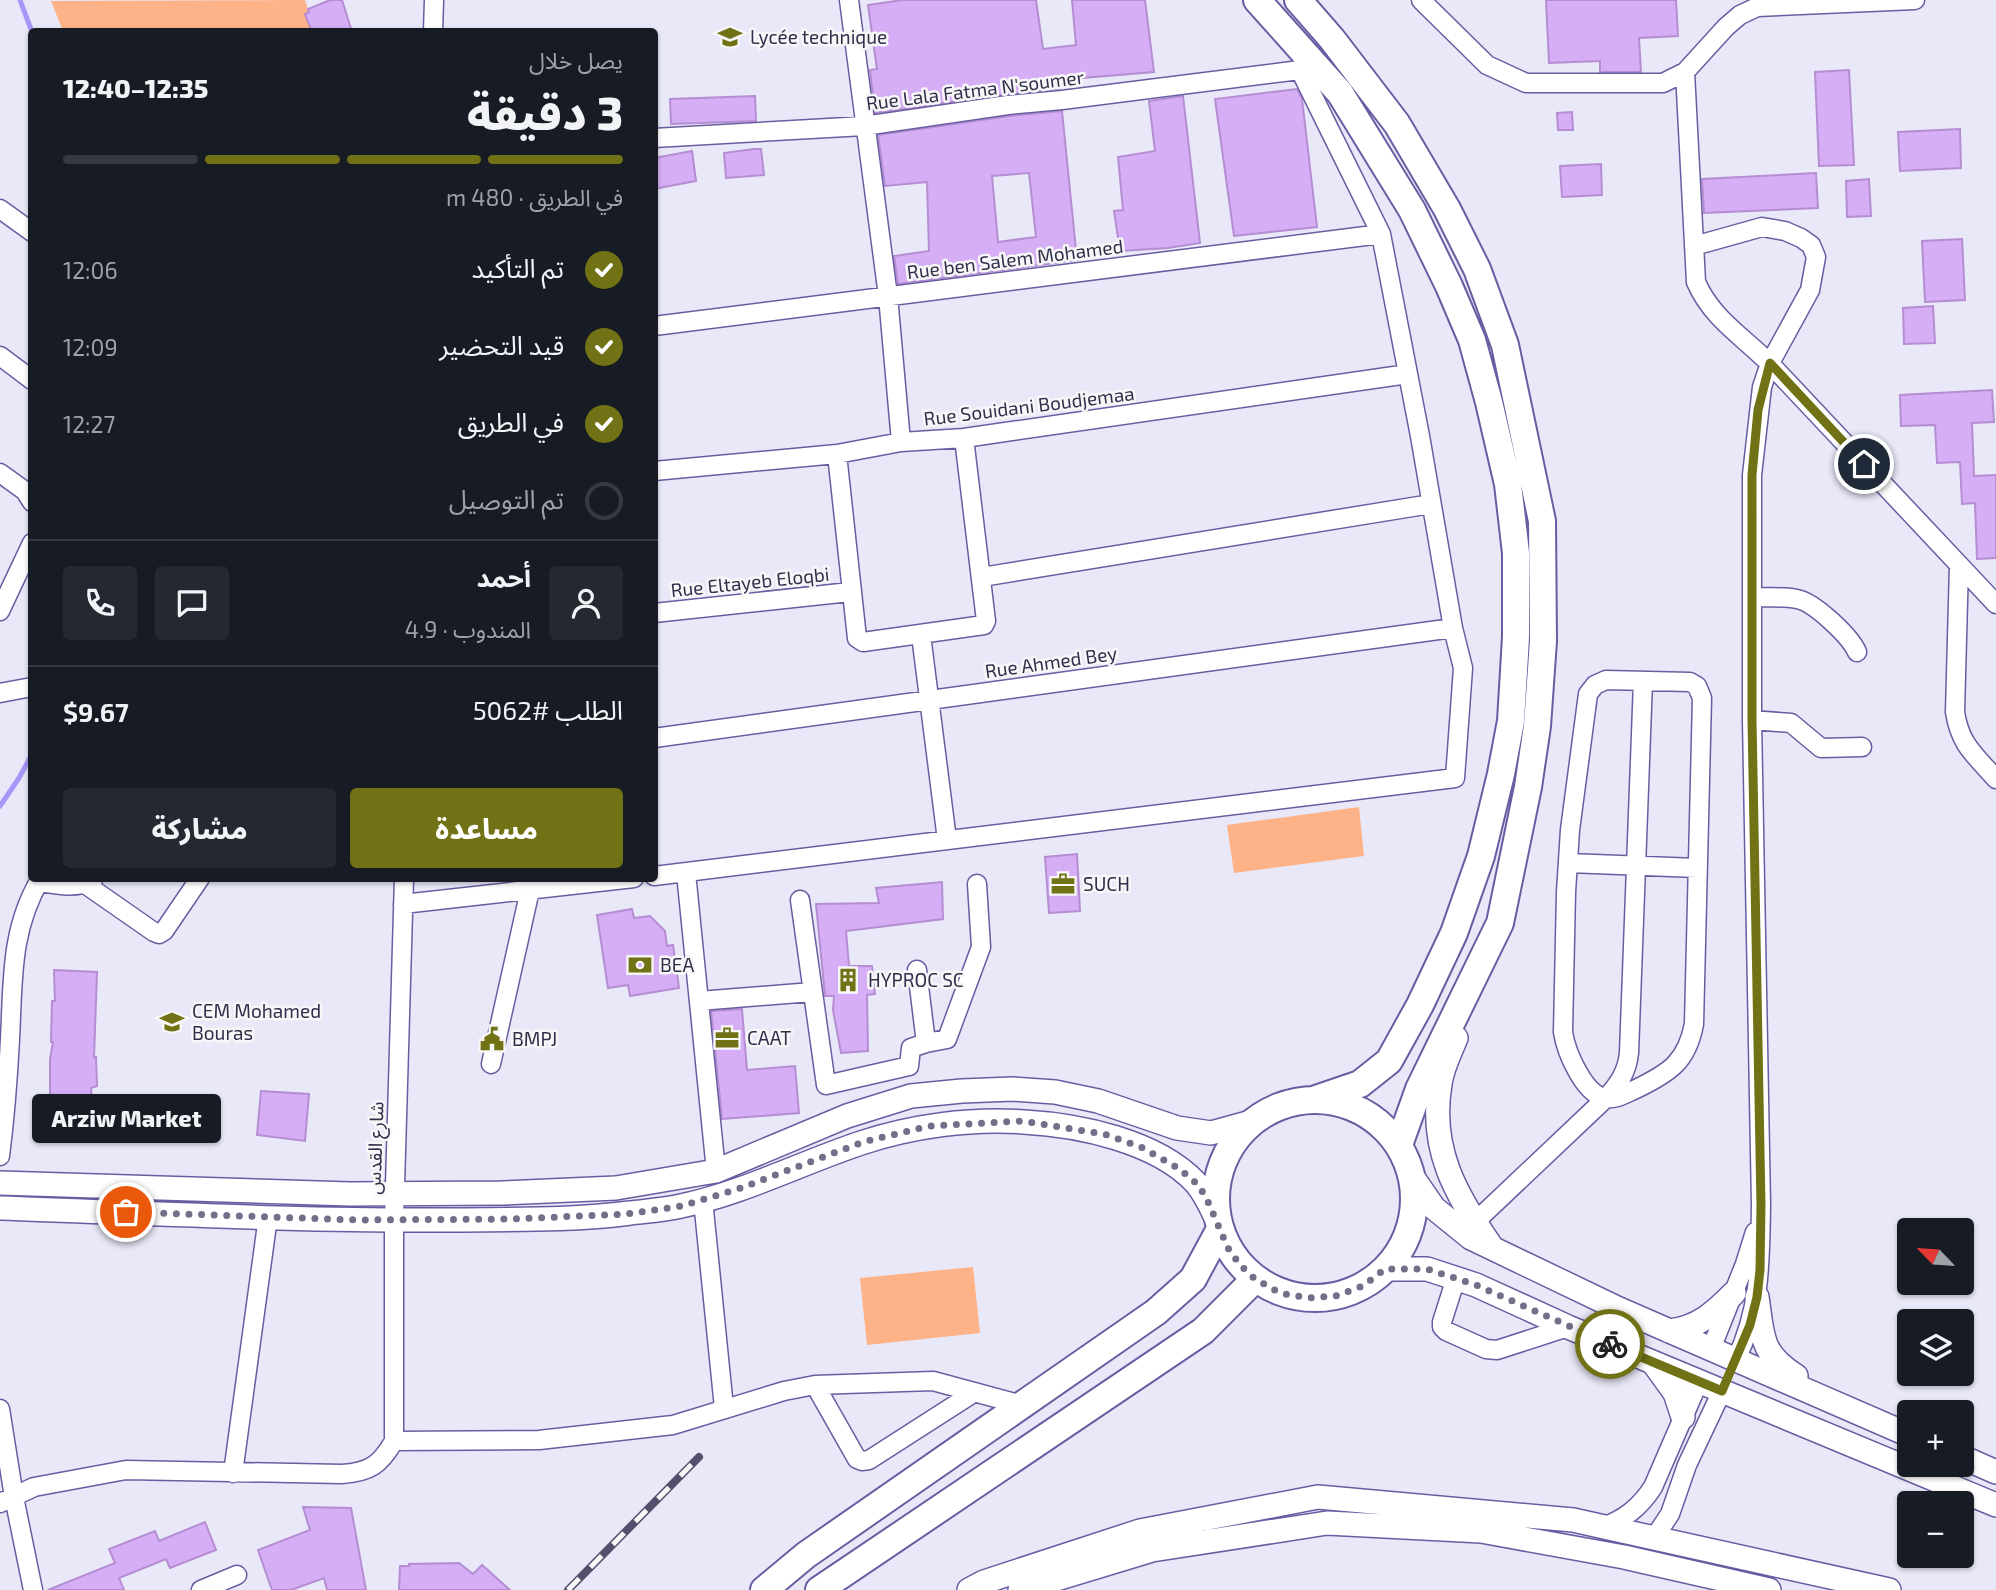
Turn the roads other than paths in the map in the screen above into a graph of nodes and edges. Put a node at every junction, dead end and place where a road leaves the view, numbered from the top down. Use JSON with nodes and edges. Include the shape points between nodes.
{"nodes":[{"id":1,"x":434,"y":0,"type":"edge"},
{"id":2,"x":849,"y":0,"type":"edge"},
{"id":3,"x":1257,"y":0,"type":"edge"},
{"id":4,"x":1298,"y":0,"type":"edge"},
{"id":5,"x":1422,"y":0,"type":"edge"},
{"id":6,"x":1914,"y":0,"type":"edge"},
{"id":7,"x":1757,"y":4,"type":"edge"},
{"id":8,"x":433,"y":28,"type":"edge"},
{"id":9,"x":1685,"y":72,"type":"junction"},
{"id":10,"x":864,"y":126,"type":"junction"},
{"id":11,"x":658,"y":138,"type":"edge"},
{"id":12,"x":0,"y":209,"type":"edge"},
{"id":13,"x":28,"y":229,"type":"edge"},
{"id":14,"x":1381,"y":234,"type":"junction"},
{"id":15,"x":1694,"y":246,"type":"junction"},
{"id":16,"x":888,"y":296,"type":"junction"},
{"id":17,"x":658,"y":325,"type":"edge"},
{"id":18,"x":0,"y":356,"type":"edge"},
{"id":19,"x":1770,"y":363,"type":"junction"},
{"id":20,"x":1408,"y":374,"type":"junction"},
{"id":21,"x":28,"y":377,"type":"edge"},
{"id":22,"x":964,"y":438,"type":"junction"},
{"id":23,"x":901,"y":442,"type":"junction"},
{"id":24,"x":837,"y":454,"type":"junction"},
{"id":25,"x":658,"y":471,"type":"edge"},
{"id":26,"x":0,"y":473,"type":"edge"},
{"id":27,"x":28,"y":496,"type":"edge"},
{"id":28,"x":1431,"y":504,"type":"junction"},
{"id":29,"x":28,"y":550,"type":"edge"},
{"id":30,"x":1959,"y":565,"type":"junction"},
{"id":31,"x":982,"y":577,"type":"junction"},
{"id":32,"x":1988,"y":589,"type":"edge"},
{"id":33,"x":850,"y":592,"type":"junction"},
{"id":34,"x":1753,"y":597,"type":"junction"},
{"id":35,"x":2,"y":599,"type":"edge"},
{"id":36,"x":1996,"y":604,"type":"edge"},
{"id":37,"x":658,"y":613,"type":"edge"},
{"id":38,"x":1453,"y":628,"type":"junction"},
{"id":39,"x":921,"y":635,"type":"junction"},
{"id":40,"x":1857,"y":652,"type":"dead end"},
{"id":41,"x":1643,"y":681,"type":"junction"},
{"id":42,"x":28,"y":688,"type":"edge"},
{"id":43,"x":1,"y":693,"type":"edge"},
{"id":44,"x":929,"y":701,"type":"junction"},
{"id":45,"x":1752,"y":720,"type":"junction"},
{"id":46,"x":658,"y":737,"type":"edge"},
{"id":47,"x":1863,"y":747,"type":"dead end"},
{"id":48,"x":1996,"y":779,"type":"edge"},
{"id":49,"x":947,"y":840,"type":"junction"},
{"id":50,"x":1568,"y":863,"type":"junction"},
{"id":51,"x":1636,"y":866,"type":"junction"},
{"id":52,"x":1697,"y":868,"type":"junction"},
{"id":53,"x":686,"y":873,"type":"junction"},
{"id":54,"x":658,"y":876,"type":"edge"},
{"id":55,"x":39,"y":882,"type":"edge"},
{"id":56,"x":49,"y":882,"type":"edge"},
{"id":57,"x":84,"y":882,"type":"edge"},
{"id":58,"x":92,"y":882,"type":"edge"},
{"id":59,"x":197,"y":882,"type":"edge"},
{"id":60,"x":404,"y":882,"type":"edge"},
{"id":61,"x":599,"y":882,"type":"edge"},
{"id":62,"x":977,"y":884,"type":"dead end"},
{"id":63,"x":530,"y":890,"type":"junction"},
{"id":64,"x":800,"y":900,"type":"dead end"},
{"id":65,"x":403,"y":904,"type":"junction"},
{"id":66,"x":1500,"y":923,"type":"junction"},
{"id":67,"x":917,"y":970,"type":"dead end"},
{"id":68,"x":812,"y":992,"type":"junction"},
{"id":69,"x":699,"y":1001,"type":"junction"},
{"id":70,"x":926,"y":1042,"type":"junction"},
{"id":71,"x":491,"y":1064,"type":"dead end"},
{"id":72,"x":1605,"y":1098,"type":"junction"},
{"id":73,"x":1316,"y":1099,"type":"junction"},
{"id":74,"x":1251,"y":1122,"type":"junction"},
{"id":75,"x":807,"y":1132,"type":"junction"},
{"id":76,"x":1399,"y":1145,"type":"junction"},
{"id":77,"x":0,"y":1156,"type":"edge"},
{"id":78,"x":822,"y":1157,"type":"junction"},
{"id":79,"x":716,"y":1171,"type":"junction"},
{"id":80,"x":1412,"y":1176,"type":"junction"},
{"id":81,"x":0,"y":1183,"type":"edge"},
{"id":82,"x":395,"y":1194,"type":"junction"},
{"id":83,"x":703,"y":1200,"type":"junction"},
{"id":84,"x":1761,"y":1205,"type":"junction"},
{"id":85,"x":0,"y":1208,"type":"edge"},
{"id":86,"x":268,"y":1217,"type":"junction"},
{"id":87,"x":394,"y":1220,"type":"junction"},
{"id":88,"x":1475,"y":1222,"type":"junction"},
{"id":89,"x":1219,"y":1225,"type":"junction"},
{"id":90,"x":1493,"y":1249,"type":"junction"},
{"id":91,"x":1385,"y":1269,"type":"junction"},
{"id":92,"x":1456,"y":1278,"type":"junction"},
{"id":93,"x":1255,"y":1279,"type":"junction"},
{"id":94,"x":1734,"y":1293,"type":"junction"},
{"id":95,"x":1757,"y":1297,"type":"junction"},
{"id":96,"x":1619,"y":1309,"type":"junction"},
{"id":97,"x":1568,"y":1327,"type":"junction"},
{"id":98,"x":1669,"y":1331,"type":"junction"},
{"id":99,"x":1605,"y":1342,"type":"junction"},
{"id":100,"x":1711,"y":1349,"type":"junction"},
{"id":101,"x":1736,"y":1360,"type":"junction"},
{"id":102,"x":1652,"y":1362,"type":"junction"},
{"id":103,"x":1699,"y":1381,"type":"junction"},
{"id":104,"x":815,"y":1385,"type":"junction"},
{"id":105,"x":1722,"y":1391,"type":"junction"},
{"id":106,"x":975,"y":1392,"type":"junction"},
{"id":107,"x":1022,"y":1405,"type":"junction"},
{"id":108,"x":1843,"y":1406,"type":"junction"},
{"id":109,"x":724,"y":1408,"type":"junction"},
{"id":110,"x":0,"y":1409,"type":"edge"},
{"id":111,"x":1683,"y":1418,"type":"junction"},
{"id":112,"x":1897,"y":1430,"type":"edge"},
{"id":113,"x":394,"y":1441,"type":"junction"},
{"id":114,"x":1974,"y":1462,"type":"edge"},
{"id":115,"x":1996,"y":1472,"type":"edge"},
{"id":116,"x":233,"y":1473,"type":"junction"},
{"id":117,"x":7,"y":1500,"type":"edge"},
{"id":118,"x":1996,"y":1505,"type":"edge"},
{"id":119,"x":1603,"y":1527,"type":"junction"},
{"id":120,"x":1654,"y":1538,"type":"junction"},
{"id":121,"x":1624,"y":1557,"type":"junction"},
{"id":122,"x":237,"y":1575,"type":"dead end"},
{"id":123,"x":33,"y":1590,"type":"edge"},
{"id":124,"x":201,"y":1590,"type":"edge"},
{"id":125,"x":764,"y":1590,"type":"edge"},
{"id":126,"x":819,"y":1590,"type":"edge"},
{"id":127,"x":969,"y":1590,"type":"edge"},
{"id":128,"x":1020,"y":1590,"type":"edge"},
{"id":129,"x":1769,"y":1590,"type":"edge"},
{"id":130,"x":1889,"y":1590,"type":"edge"}],
"edges":[{"from":1,"to":8,"type":"street"},
{"from":2,"to":10,"type":"street"},
{"from":3,"to":73,"type":"highway","via":[[1340,93],[1412,210],[1449,286],[1472,340],[1489,402],[1508,484],[1516,553],[1511,720],[1481,856],[1454,933],[1389,1061],[1360,1084]]},
{"from":4,"to":66,"type":"highway","via":[[1396,124],[1447,209],[1477,269],[1505,345],[1542,521],[1543,641],[1538,726]]},
{"from":5,"to":9,"type":"street","via":[[1487,65],[1526,83],[1663,83]]},
{"from":6,"to":7,"type":"street"},
{"from":7,"to":9,"type":"street","via":[[1726,27]]},
{"from":9,"to":15,"type":"street"},
{"from":10,"to":11,"type":"street","name":"Rue Lala Fatma N'soumer"},
{"from":10,"to":14,"type":"street","name":"Rue Lala Fatma N'soumer","via":[[1300,69]]},
{"from":10,"to":16,"type":"street"},
{"from":12,"to":13,"type":"street"},
{"from":14,"to":16,"type":"street","name":"Rue ben Salem Mohamed"},
{"from":14,"to":20,"type":"street"},
{"from":15,"to":19,"type":"street","via":[[1696,282],[1704,300]]},
{"from":15,"to":19,"type":"street","via":[[1762,227],[1785,231],[1811,244],[1816,257],[1810,290]]},
{"from":16,"to":17,"type":"street","name":"Rue ben Salem Mohamed"},
{"from":16,"to":23,"type":"street"},
{"from":18,"to":21,"type":"street"},
{"from":19,"to":30,"type":"street"},
{"from":19,"to":34,"type":"street","via":[[1758,410],[1752,475]]},
{"from":20,"to":22,"type":"street","name":"Rue Souidani Boudjemaa"},
{"from":20,"to":28,"type":"street"},
{"from":22,"to":23,"type":"street","name":"Rue Souidani Boudjemaa"},
{"from":22,"to":31,"type":"street"},
{"from":23,"to":24,"type":"street","name":"Rue Souidani Boudjemaa"},
{"from":24,"to":25,"type":"street","name":"Rue Souidani Boudjemaa"},
{"from":24,"to":33,"type":"street"},
{"from":26,"to":27,"type":"street"},
{"from":28,"to":31,"type":"street"},
{"from":28,"to":38,"type":"street"},
{"from":29,"to":35,"type":"street"},
{"from":30,"to":32,"type":"street"},
{"from":30,"to":48,"type":"street","via":[[1955,712],[1963,742]]},
{"from":31,"to":39,"type":"street","via":[[984,625]]},
{"from":32,"to":36,"type":"street"},
{"from":33,"to":37,"type":"street","name":"Rue Eltayeb Eloqbi"},
{"from":33,"to":39,"type":"street","via":[[859,641]]},
{"from":34,"to":40,"type":"street","via":[[1795,598],[1807,603],[1846,636]]},
{"from":34,"to":45,"type":"street"},
{"from":38,"to":44,"type":"street","name":"Rue Ahmed Bey"},
{"from":38,"to":49,"type":"street","via":[[1463,668],[1455,778]]},
{"from":39,"to":44,"type":"street"},
{"from":41,"to":50,"type":"street","via":[[1606,680],[1588,694]]},
{"from":41,"to":51,"type":"street"},
{"from":41,"to":52,"type":"street","via":[[1690,682],[1701,693]]},
{"from":42,"to":43,"type":"street"},
{"from":44,"to":46,"type":"street","name":"Rue Ahmed Bey"},
{"from":44,"to":49,"type":"street"},
{"from":45,"to":47,"type":"street","via":[[1791,723],[1821,748]]},
{"from":45,"to":84,"type":"street"},
{"from":49,"to":53,"type":"street"},
{"from":50,"to":51,"type":"street"},
{"from":50,"to":72,"type":"street","via":[[1565,1042],[1587,1086]]},
{"from":51,"to":52,"type":"street"},
{"from":51,"to":72,"type":"street","via":[[1628,1063]]},
{"from":52,"to":72,"type":"street","via":[[1694,1024],[1687,1049],[1660,1078]]},
{"from":53,"to":54,"type":"street"},
{"from":53,"to":69,"type":"street"},
{"from":55,"to":77,"type":"street","via":[[24,911],[15,945]]},
{"from":56,"to":57,"type":"street"},
{"from":58,"to":59,"type":"street","via":[[159,934]]},
{"from":60,"to":65,"type":"street","name":"شارع القدس"},
{"from":61,"to":63,"type":"street"},
{"from":62,"to":70,"type":"street","via":[[981,947],[947,1039]]},
{"from":63,"to":65,"type":"street"},
{"from":63,"to":71,"type":"street"},
{"from":64,"to":68,"type":"street"},
{"from":65,"to":82,"type":"street","name":"شارع القدس"},
{"from":66,"to":76,"type":"highway","via":[[1419,1089]]},
{"from":66,"to":88,"type":"main road","via":[[1444,1070],[1436,1115],[1440,1149],[1455,1191]]},
{"from":67,"to":70,"type":"street"},
{"from":68,"to":69,"type":"street"},
{"from":68,"to":70,"type":"street","via":[[825,1085],[909,1066],[911,1048]]},
{"from":69,"to":79,"type":"street"},
{"from":72,"to":88,"type":"street"},
{"from":73,"to":74,"type":"highway","via":[[1293,1101]]},
{"from":73,"to":76,"type":"highway","via":[[1349,1105],[1377,1121]]},
{"from":74,"to":75,"type":"main road","via":[[1211,1133],[1177,1128],[1098,1101],[1013,1089],[911,1096]]},
{"from":74,"to":89,"type":"highway","via":[[1220,1167],[1215,1193]]},
{"from":75,"to":78,"type":"main road"},
{"from":75,"to":79,"type":"main road"},
{"from":76,"to":80,"type":"highway"},
{"from":78,"to":83,"type":"main road"},
{"from":78,"to":89,"type":"main road","via":[[929,1126],[1023,1121],[1063,1126],[1141,1147],[1178,1168],[1205,1195]]},
{"from":79,"to":82,"type":"main road","via":[[616,1188]]},
{"from":80,"to":90,"type":"main road","via":[[1434,1208],[1471,1238]]},
{"from":80,"to":91,"type":"highway","via":[[1414,1209],[1405,1241]]},
{"from":81,"to":82,"type":"main road"},
{"from":82,"to":87,"type":"street","name":"شارع القدس"},
{"from":83,"to":87,"type":"main road","via":[[627,1214]]},
{"from":83,"to":109,"type":"street"},
{"from":84,"to":94,"type":"street"},
{"from":84,"to":95,"type":"street"},
{"from":85,"to":86,"type":"main road"},
{"from":86,"to":87,"type":"main road"},
{"from":86,"to":116,"type":"street"},
{"from":87,"to":113,"type":"street","name":"شارع القدس"},
{"from":88,"to":90,"type":"main road"},
{"from":89,"to":93,"type":"highway","via":[[1228,1248]]},
{"from":89,"to":107,"type":"highway","via":[[1193,1279],[1156,1312]]},
{"from":90,"to":96,"type":"main road"},
{"from":91,"to":92,"type":"main road","via":[[1427,1269]]},
{"from":91,"to":93,"type":"highway","via":[[1363,1286],[1336,1296],[1280,1293]]},
{"from":92,"to":97,"type":"main road"},
{"from":92,"to":97,"type":"street","via":[[1443,1327],[1486,1349],[1497,1350]]},
{"from":93,"to":126,"type":"highway","via":[[1203,1331]]},
{"from":94,"to":98,"type":"main road","via":[[1703,1321]]},
{"from":94,"to":100,"type":"street"},
{"from":95,"to":101,"type":"street"},
{"from":95,"to":108,"type":"main road","via":[[1763,1339],[1772,1357]]},
{"from":96,"to":98,"type":"main road"},
{"from":96,"to":99,"type":"main road"},
{"from":97,"to":99,"type":"main road"},
{"from":98,"to":100,"type":"main road"},
{"from":99,"to":102,"type":"main road"},
{"from":100,"to":101,"type":"main road"},
{"from":100,"to":103,"type":"main road"},
{"from":101,"to":105,"type":"main road"},
{"from":101,"to":108,"type":"main road"},
{"from":102,"to":103,"type":"main road"},
{"from":102,"to":111,"type":"main road","via":[[1675,1393]]},
{"from":103,"to":105,"type":"main road"},
{"from":103,"to":111,"type":"street"},
{"from":104,"to":106,"type":"street","via":[[933,1381]]},
{"from":104,"to":106,"type":"street","via":[[862,1461]]},
{"from":104,"to":109,"type":"street"},
{"from":105,"to":118,"type":"main road"},
{"from":105,"to":120,"type":"street","via":[[1670,1514]]},
{"from":106,"to":107,"type":"street"},
{"from":107,"to":125,"type":"highway","via":[[806,1555]]},
{"from":108,"to":112,"type":"main road"},
{"from":109,"to":113,"type":"street","via":[[673,1425],[539,1440]]},
{"from":110,"to":117,"type":"street"},
{"from":111,"to":119,"type":"street","via":[[1646,1499],[1627,1516]]},
{"from":113,"to":116,"type":"street","via":[[384,1458],[364,1473]]},
{"from":114,"to":115,"type":"main road"},
{"from":116,"to":117,"type":"street","via":[[126,1470],[34,1487]]},
{"from":117,"to":123,"type":"street"},
{"from":119,"to":120,"type":"main road"},
{"from":119,"to":127,"type":"main road","via":[[1573,1520],[1318,1497],[1140,1531]]},
{"from":120,"to":121,"type":"main road"},
{"from":120,"to":130,"type":"main road"},
{"from":121,"to":128,"type":"main road","via":[[1481,1531],[1327,1522],[1152,1550]]},
{"from":121,"to":129,"type":"main road"},
{"from":122,"to":124,"type":"street"}]}
